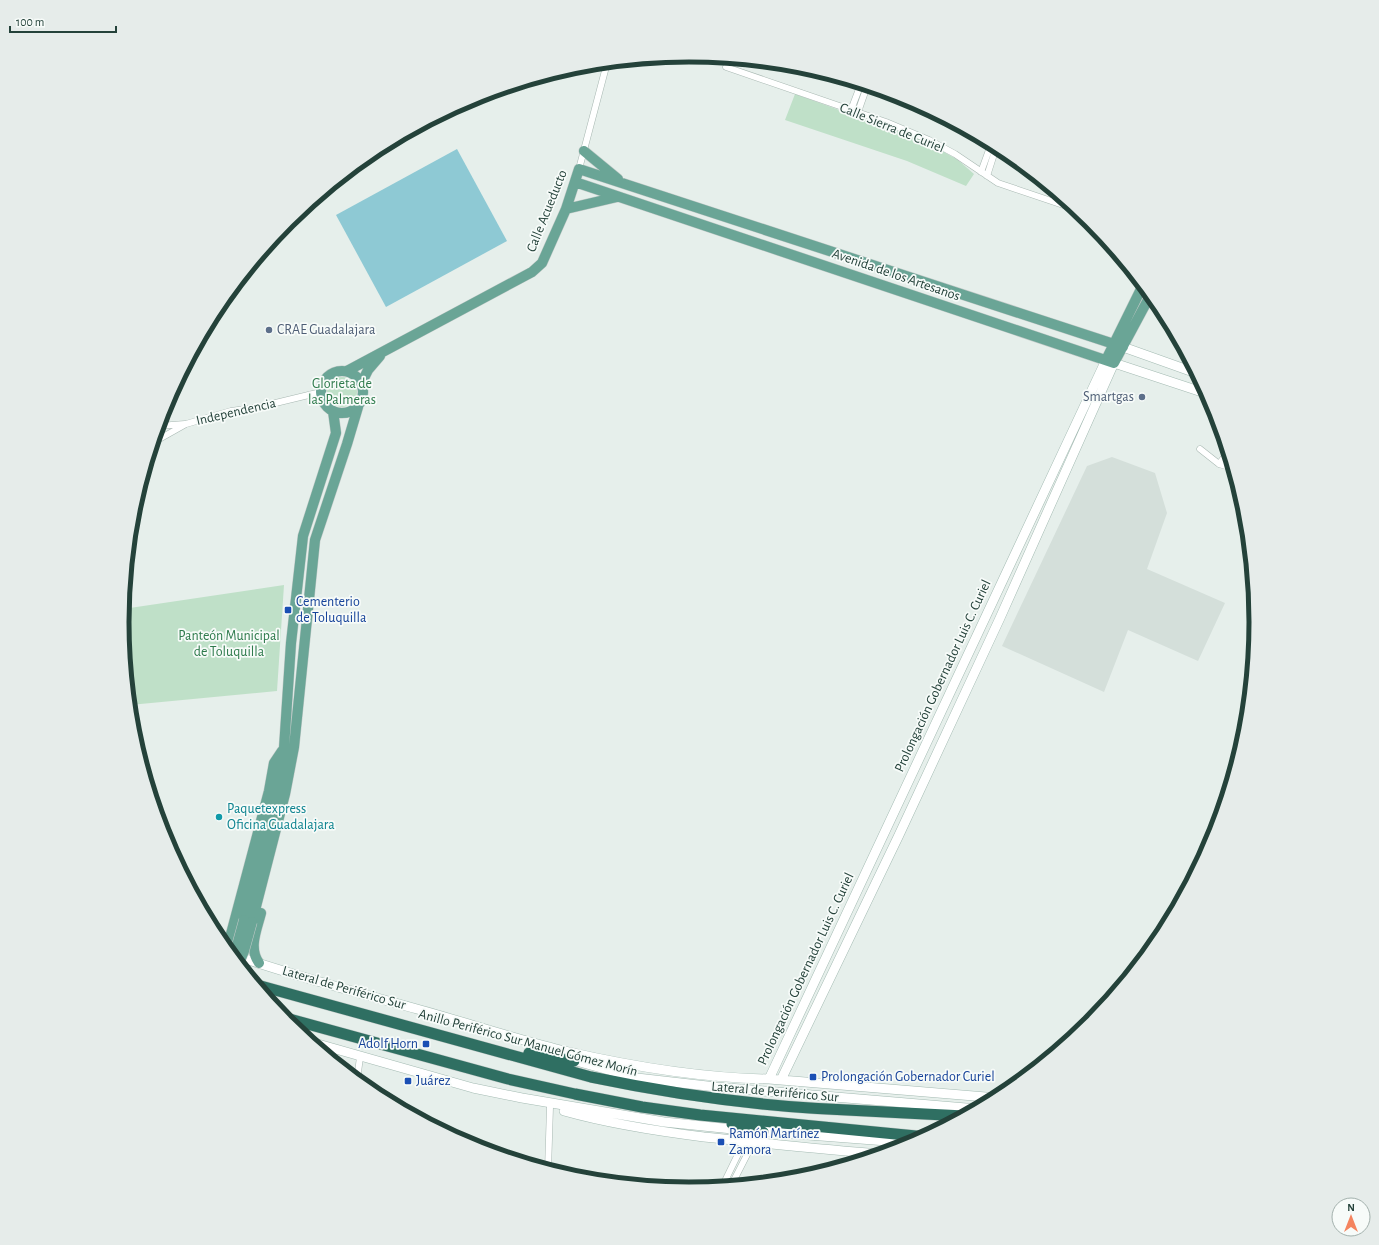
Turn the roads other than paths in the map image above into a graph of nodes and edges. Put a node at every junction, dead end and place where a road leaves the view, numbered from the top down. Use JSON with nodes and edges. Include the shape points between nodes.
{"nodes":[{"id":1,"x":726,"y":67,"type":"dead end"},
{"id":2,"x":605,"y":69,"type":"edge"},
{"id":3,"x":860,"y":89,"type":"edge"},
{"id":4,"x":854,"y":111,"type":"junction"},
{"id":5,"x":990,"y":149,"type":"edge"},
{"id":6,"x":584,"y":151,"type":"junction"},
{"id":7,"x":579,"y":169,"type":"junction"},
{"id":8,"x":984,"y":174,"type":"junction"},
{"id":9,"x":575,"y":182,"type":"junction"},
{"id":10,"x":623,"y":183,"type":"junction"},
{"id":11,"x":617,"y":197,"type":"junction"},
{"id":12,"x":1058,"y":203,"type":"joint"},
{"id":13,"x":1063,"y":205,"type":"edge"},
{"id":14,"x":566,"y":209,"type":"junction"},
{"id":15,"x":723,"y":216,"type":"junction"},
{"id":16,"x":717,"y":229,"type":"junction"},
{"id":17,"x":805,"y":242,"type":"junction"},
{"id":18,"x":801,"y":257,"type":"junction"},
{"id":19,"x":1141,"y":290,"type":"edge"},
{"id":20,"x":1148,"y":300,"type":"edge"},
{"id":21,"x":1119,"y":346,"type":"junction"},
{"id":22,"x":383,"y":351,"type":"junction"},
{"id":23,"x":1110,"y":362,"type":"junction"},
{"id":24,"x":347,"y":371,"type":"junction"},
{"id":25,"x":1190,"y":371,"type":"edge"},
{"id":26,"x":362,"y":382,"type":"junction"},
{"id":27,"x":1199,"y":391,"type":"edge"},
{"id":28,"x":321,"y":392,"type":"junction"},
{"id":29,"x":358,"y":407,"type":"junction"},
{"id":30,"x":333,"y":412,"type":"junction"},
{"id":31,"x":186,"y":424,"type":"junction"},
{"id":32,"x":165,"y":426,"type":"edge"},
{"id":33,"x":160,"y":438,"type":"edge"},
{"id":34,"x":1200,"y":449,"type":"dead end"},
{"id":35,"x":1225,"y":457,"type":"edge"},
{"id":36,"x":1219,"y":464,"type":"junction"},
{"id":37,"x":1228,"y":466,"type":"edge"},
{"id":38,"x":289,"y":747,"type":"junction"},
{"id":39,"x":248,"y":921,"type":"junction"},
{"id":40,"x":232,"y":933,"type":"junction"},
{"id":41,"x":254,"y":939,"type":"junction"},
{"id":42,"x":229,"y":942,"type":"edge"},
{"id":43,"x":235,"y":951,"type":"edge"},
{"id":44,"x":239,"y":956,"type":"edge"},
{"id":45,"x":241,"y":958,"type":"edge"},
{"id":46,"x":259,"y":963,"type":"junction"},
{"id":47,"x":264,"y":987,"type":"edge"},
{"id":48,"x":295,"y":1020,"type":"edge"},
{"id":49,"x":522,"y":1039,"type":"junction"},
{"id":50,"x":461,"y":1042,"type":"junction"},
{"id":51,"x":321,"y":1045,"type":"edge"},
{"id":52,"x":360,"y":1057,"type":"junction"},
{"id":53,"x":574,"y":1061,"type":"junction"},
{"id":54,"x":358,"y":1074,"type":"edge"},
{"id":55,"x":770,"y":1079,"type":"junction"},
{"id":56,"x":781,"y":1080,"type":"junction"},
{"id":57,"x":988,"y":1097,"type":"edge"},
{"id":58,"x":522,"y":1098,"type":"junction"},
{"id":59,"x":550,"y":1107,"type":"junction"},
{"id":60,"x":969,"y":1108,"type":"edge"},
{"id":61,"x":956,"y":1115,"type":"edge"},
{"id":62,"x":700,"y":1116,"type":"junction"},
{"id":63,"x":763,"y":1132,"type":"junction"},
{"id":64,"x":913,"y":1136,"type":"edge"},
{"id":65,"x":748,"y":1142,"type":"junction"},
{"id":66,"x":899,"y":1142,"type":"edge"},
{"id":67,"x":859,"y":1157,"type":"edge"},
{"id":68,"x":548,"y":1165,"type":"edge"},
{"id":69,"x":733,"y":1181,"type":"edge"},
{"id":70,"x":725,"y":1182,"type":"edge"}],
"edges":[{"from":1,"to":4,"type":"street","name":"Calle Sierra de Curiel"},
{"from":2,"to":6,"type":"street","name":"Calle Acueducto"},
{"from":3,"to":4,"type":"street"},
{"from":4,"to":8,"type":"street","name":"Calle Sierra de Curiel","via":[[929,140]]},
{"from":5,"to":8,"type":"street"},
{"from":6,"to":7,"type":"street","name":"Calle Acueducto"},
{"from":6,"to":10,"type":"main road"},
{"from":7,"to":9,"type":"main road","name":"Calle Acueducto"},
{"from":7,"to":10,"type":"main road","name":"Avenida de los Artesanos"},
{"from":8,"to":12,"type":"street","name":"Calle Sierra de Curiel","via":[[998,183]]},
{"from":9,"to":11,"type":"main road","name":"Avenida de los Artesanos"},
{"from":9,"to":14,"type":"main road","name":"Calle Acueducto"},
{"from":10,"to":15,"type":"main road","name":"Avenida de los Artesanos"},
{"from":11,"to":14,"type":"main road"},
{"from":11,"to":16,"type":"main road","name":"Avenida de los Artesanos"},
{"from":12,"to":13,"type":"street","name":"Calle Sierra de Curiel"},
{"from":14,"to":22,"type":"main road","name":"Calle Acueducto","via":[[542,263],[532,272]]},
{"from":15,"to":16,"type":"main road"},
{"from":15,"to":17,"type":"main road","name":"Avenida de los Artesanos"},
{"from":16,"to":18,"type":"main road","name":"Avenida de los Artesanos"},
{"from":17,"to":18,"type":"main road"},
{"from":17,"to":21,"type":"main road","name":"Avenida de los Artesanos"},
{"from":18,"to":23,"type":"main road","name":"Avenida de los Artesanos"},
{"from":19,"to":21,"type":"main road","name":"Prolongación Gobernador Luis C. Curiel"},
{"from":20,"to":21,"type":"main road","name":"Prolongación Gobernador Luis C. Curiel"},
{"from":21,"to":23,"type":"main road","name":"Prolongación Gobernador Luis C. Curiel"},
{"from":21,"to":25,"type":"street","name":"Avenida de los Artesanos"},
{"from":22,"to":24,"type":"main road","name":"Calle Acueducto"},
{"from":22,"to":26,"type":"main road","name":"Calle Acueducto"},
{"from":23,"to":27,"type":"street","name":"Avenida de los Artesanos"},
{"from":23,"to":55,"type":"street","name":"Prolongación Gobernador Luis C. Curiel"},
{"from":23,"to":56,"type":"street","name":"Prolongación Gobernador Luis C. Curiel","via":[[1000,618],[900,835]]},
{"from":24,"to":26,"type":"main road"},
{"from":24,"to":28,"type":"main road","via":[[329,375],[322,385]]},
{"from":26,"to":29,"type":"main road","via":[[364,395]]},
{"from":28,"to":30,"type":"main road","via":[[324,403]]},
{"from":28,"to":31,"type":"street","name":"Independencia","via":[[231,410]]},
{"from":29,"to":30,"type":"main road","via":[[346,413]]},
{"from":29,"to":38,"type":"main road","via":[[315,540]]},
{"from":30,"to":38,"type":"main road","via":[[336,433],[303,536],[291,643]]},
{"from":31,"to":32,"type":"street"},
{"from":31,"to":33,"type":"street","name":"Independencia"},
{"from":34,"to":36,"type":"street"},
{"from":35,"to":36,"type":"street"},
{"from":36,"to":37,"type":"street"},
{"from":38,"to":39,"type":"main road"},
{"from":38,"to":40,"type":"main road","via":[[274,763]]},
{"from":38,"to":41,"type":"main road","via":[[297,766]]},
{"from":39,"to":43,"type":"main road","bridge":true},
{"from":39,"to":45,"type":"main road","bridge":true},
{"from":40,"to":41,"type":"main road","via":[[242,940]]},
{"from":40,"to":42,"type":"main road"},
{"from":41,"to":46,"type":"main road","via":[[254,957]]},
{"from":44,"to":46,"type":"street","name":"Lateral de Periférico Sur"},
{"from":46,"to":49,"type":"street","name":"Lateral de Periférico Sur"},
{"from":47,"to":50,"type":"highway","name":"Anillo Periférico Sur Manuel Gómez Morín"},
{"from":48,"to":62,"type":"highway","via":[[508,1079],[642,1107]]},
{"from":49,"to":53,"type":"street","name":"Lateral de Periférico Sur"},
{"from":49,"to":55,"type":"street","via":[[569,1052],[683,1073]]},
{"from":50,"to":53,"type":"highway"},
{"from":50,"to":61,"type":"highway","name":"Anillo Periférico Sur Manuel Gómez Morín","via":[[591,1077],[667,1092],[809,1108]]},
{"from":51,"to":52,"type":"street"},
{"from":52,"to":54,"type":"street"},
{"from":52,"to":58,"type":"street","via":[[472,1088]]},
{"from":53,"to":60,"type":"street","name":"Lateral de Periférico Sur","via":[[637,1078],[674,1083]]},
{"from":55,"to":56,"type":"street"},
{"from":56,"to":57,"type":"street"},
{"from":58,"to":59,"type":"street"},
{"from":58,"to":63,"type":"street","via":[[664,1122]]},
{"from":59,"to":65,"type":"street","via":[[616,1124]]},
{"from":59,"to":68,"type":"street"},
{"from":62,"to":63,"type":"highway"},
{"from":62,"to":64,"type":"highway"},
{"from":63,"to":66,"type":"street"},
{"from":65,"to":67,"type":"street"},
{"from":65,"to":69,"type":"street"},
{"from":65,"to":70,"type":"street"}]}
